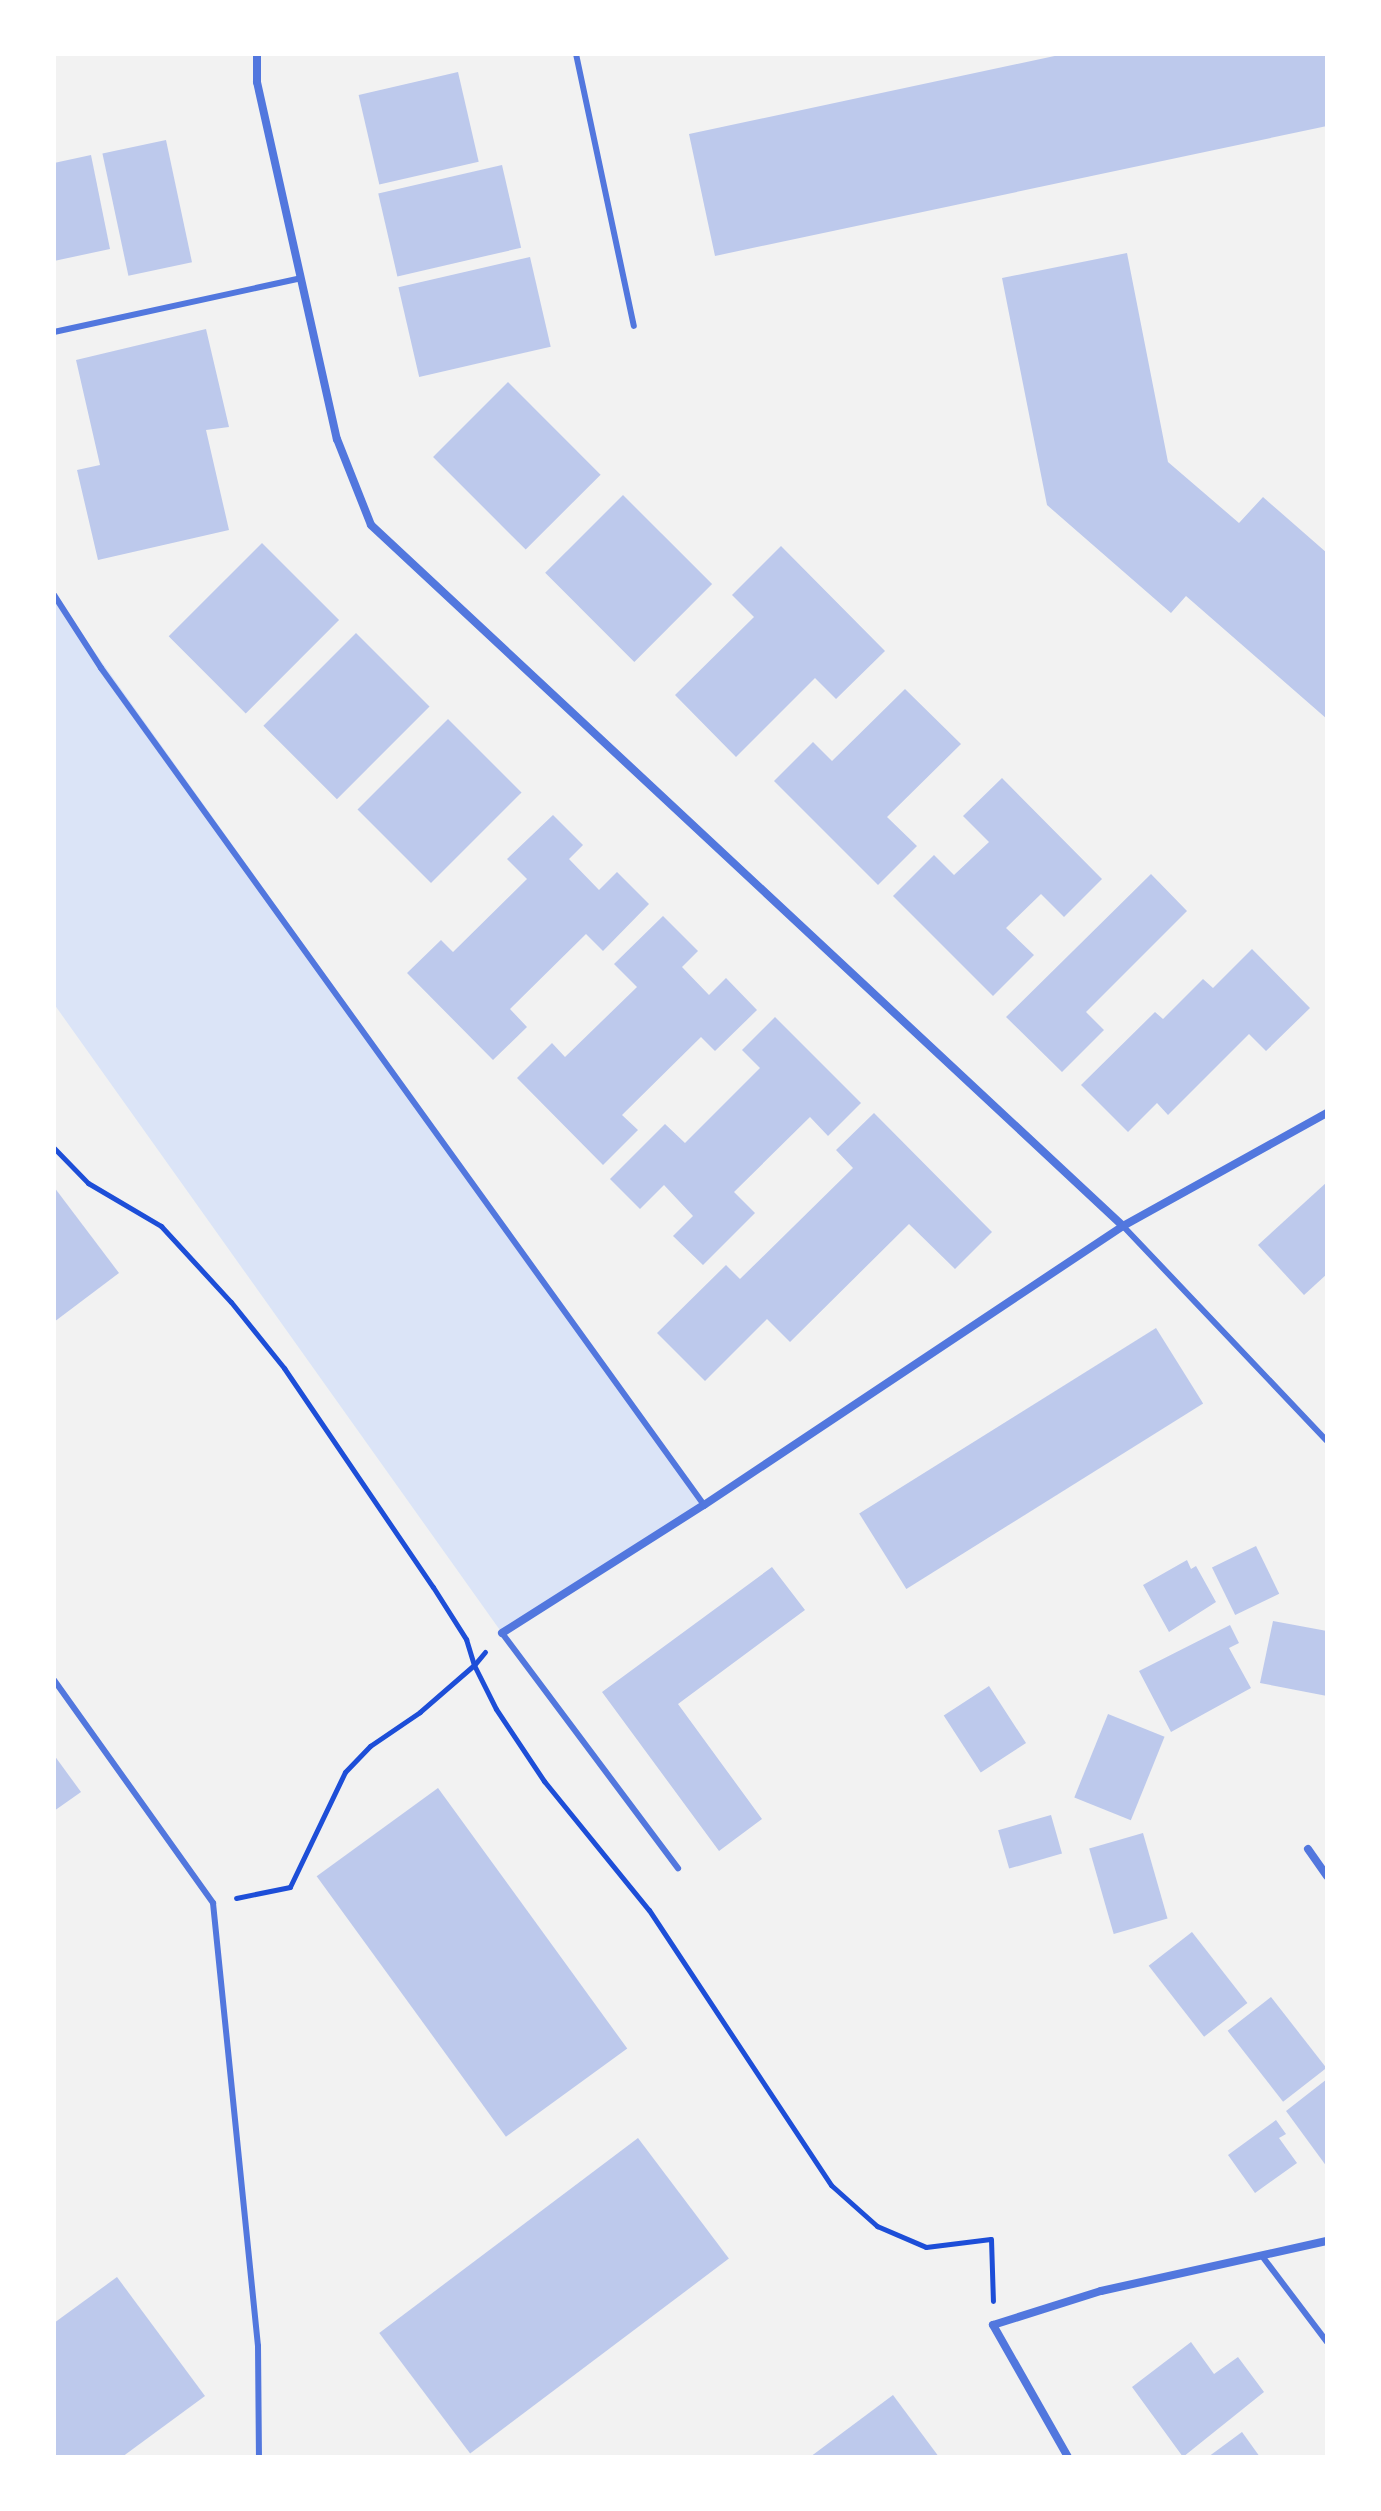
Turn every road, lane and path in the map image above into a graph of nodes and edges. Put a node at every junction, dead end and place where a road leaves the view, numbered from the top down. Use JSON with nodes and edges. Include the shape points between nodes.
{"nodes":[{"id":1,"x":257,"y":54,"type":"edge"},
{"id":2,"x":576,"y":54,"type":"edge"},
{"id":3,"x":298,"y":279,"type":"junction"},
{"id":4,"x":634,"y":326,"type":"dead end"},
{"id":5,"x":54,"y":332,"type":"edge"},
{"id":6,"x":54,"y":595,"type":"edge"},
{"id":7,"x":1327,"y":1113,"type":"edge"},
{"id":8,"x":54,"y":1148,"type":"edge"},
{"id":9,"x":1123,"y":1226,"type":"junction"},
{"id":10,"x":1327,"y":1441,"type":"edge"},
{"id":11,"x":704,"y":1505,"type":"junction"},
{"id":12,"x":502,"y":1633,"type":"joint"},
{"id":13,"x":474,"y":1665,"type":"junction"},
{"id":14,"x":54,"y":1680,"type":"edge"},
{"id":15,"x":1308,"y":1849,"type":"dead end"},
{"id":16,"x":678,"y":1868,"type":"dead end"},
{"id":17,"x":1327,"y":1876,"type":"edge"},
{"id":18,"x":213,"y":1903,"type":"junction"},
{"id":19,"x":1327,"y":2241,"type":"edge"},
{"id":20,"x":1262,"y":2256,"type":"junction"},
{"id":21,"x":993,"y":2325,"type":"junction"},
{"id":22,"x":1327,"y":2342,"type":"edge"},
{"id":23,"x":259,"y":2457,"type":"edge"},
{"id":24,"x":1068,"y":2457,"type":"edge"}],
"edges":[{"from":1,"to":3,"type":"street","via":[[257,82]]},
{"from":2,"to":4,"type":"lane"},
{"from":3,"to":5,"type":"lane"},
{"from":3,"to":9,"type":"street","via":[[337,439],[371,525]]},
{"from":6,"to":11,"type":"lane"},
{"from":7,"to":9,"type":"street"},
{"from":8,"to":13,"type":"path","via":[[88,1183],[161,1226],[231,1302],[284,1368],[433,1587],[466,1639]]},
{"from":9,"to":10,"type":"lane"},
{"from":9,"to":11,"type":"street"},
{"from":11,"to":12,"type":"street"},
{"from":12,"to":16,"type":"lane"},
{"from":13,"to":18,"type":"path","via":[[370,1746],[345,1772],[290,1887]]},
{"from":13,"to":21,"type":"path","via":[[544,1781],[649,1910],[831,2185],[877,2226],[926,2247],[991,2239]]},
{"from":14,"to":18,"type":"lane"},
{"from":15,"to":17,"type":"street"},
{"from":18,"to":23,"type":"lane","via":[[258,2346]]},
{"from":19,"to":20,"type":"street"},
{"from":20,"to":21,"type":"street","via":[[1101,2291]]},
{"from":20,"to":22,"type":"lane"},
{"from":21,"to":24,"type":"street"}]}
